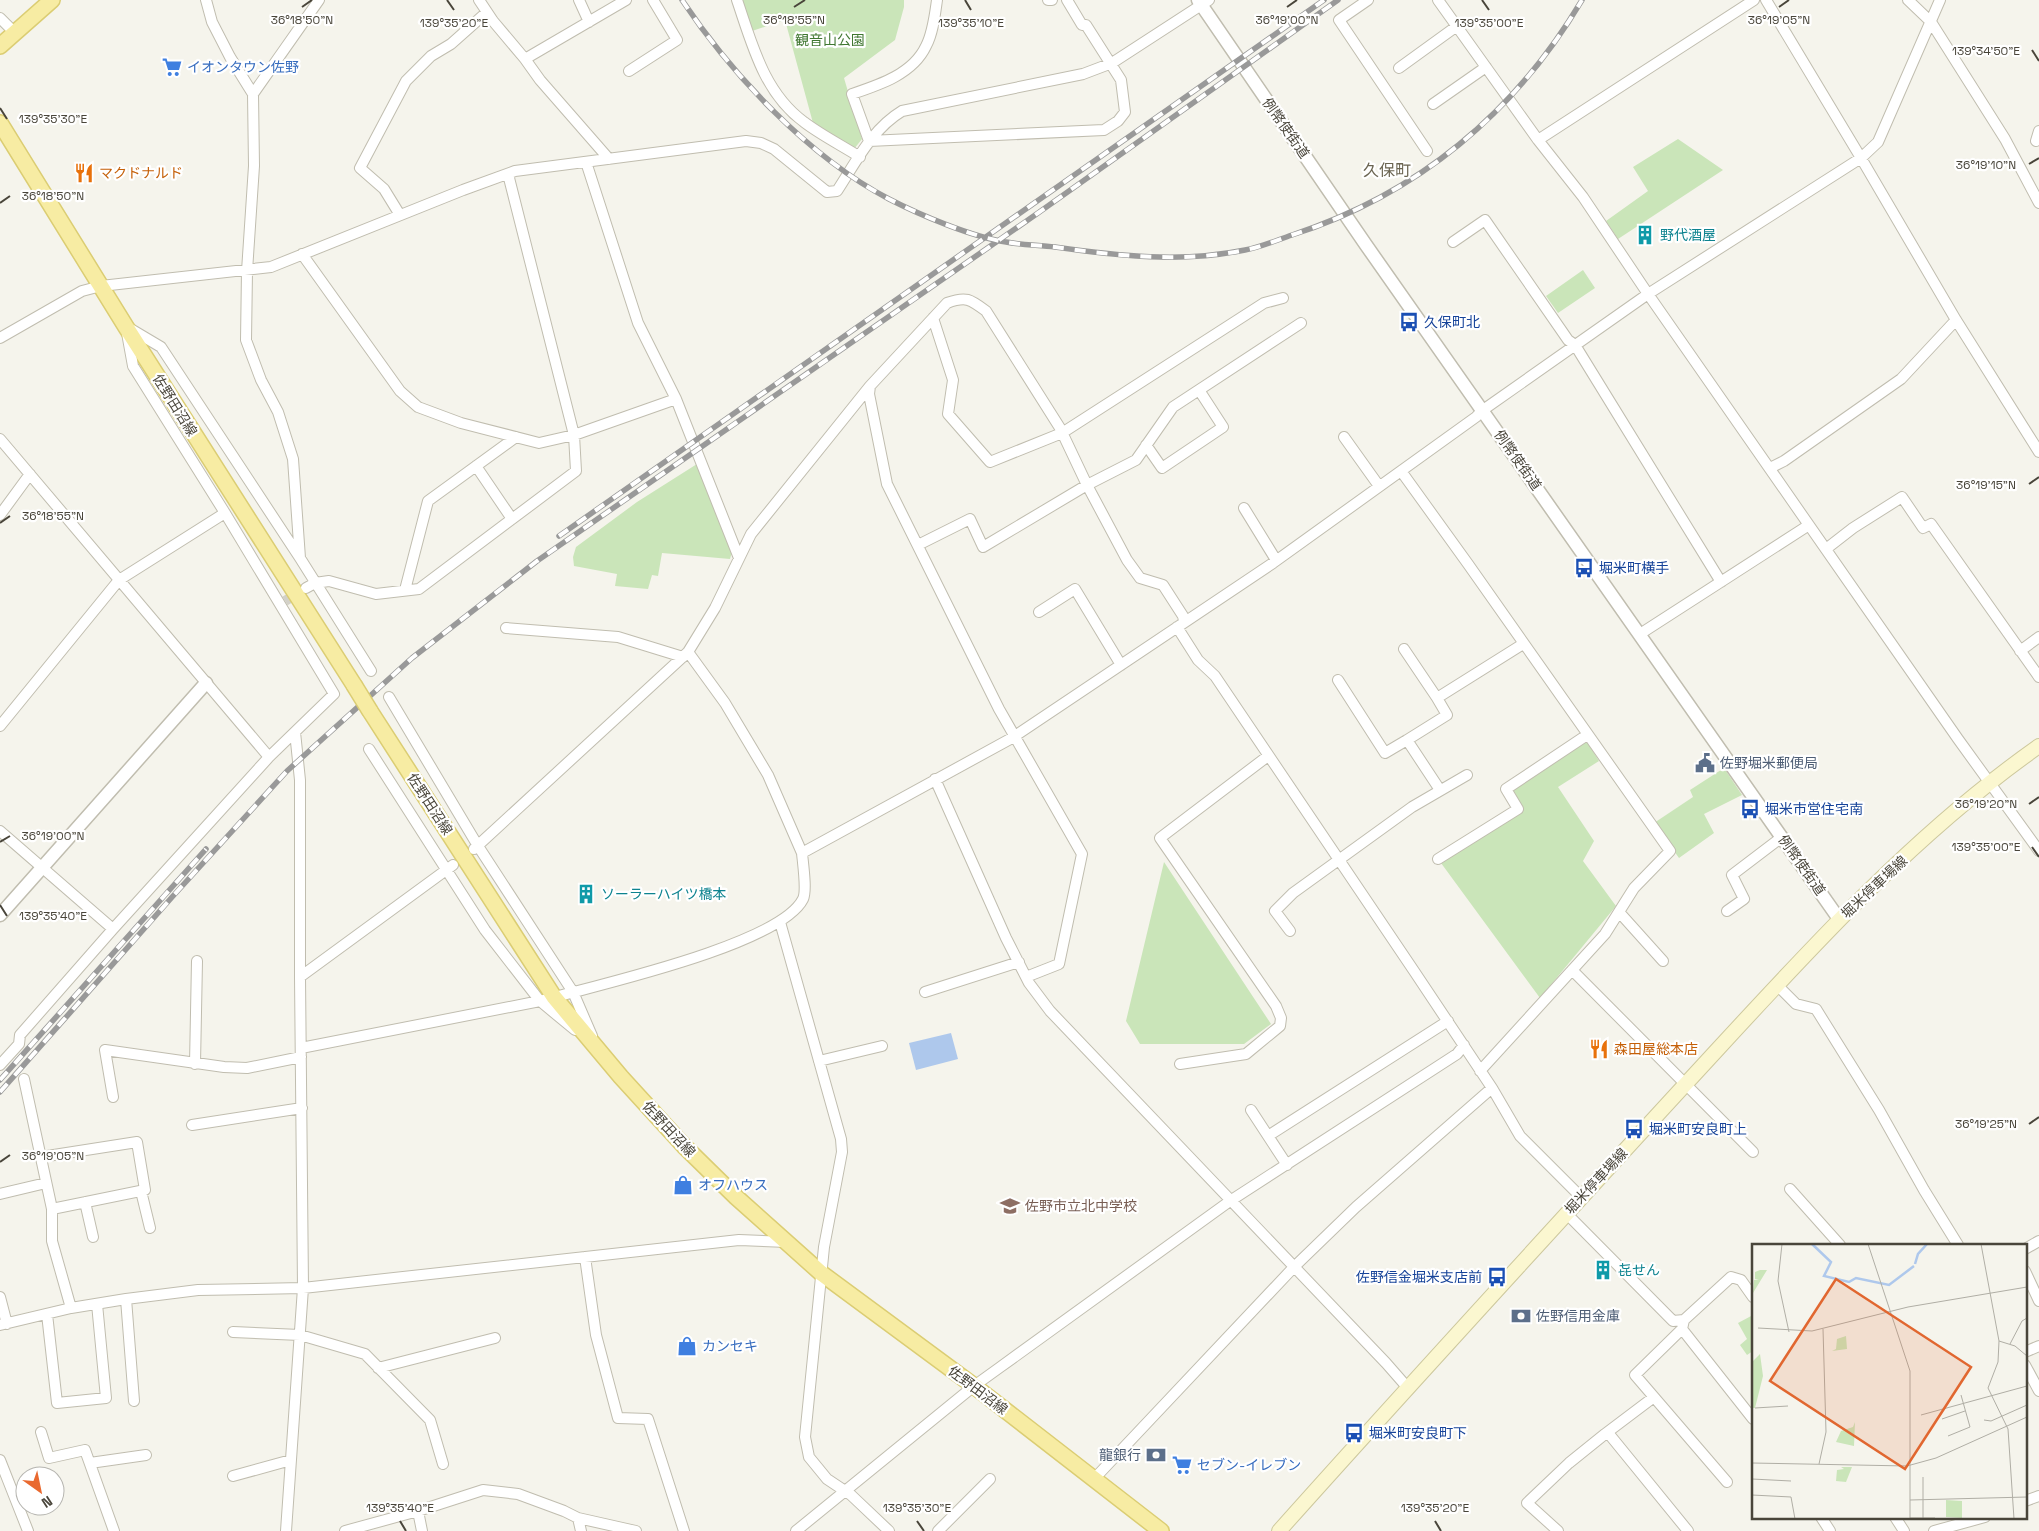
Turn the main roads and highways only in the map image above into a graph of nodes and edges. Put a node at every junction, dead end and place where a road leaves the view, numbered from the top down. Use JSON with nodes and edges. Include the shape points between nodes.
{"nodes":[{"id":1,"x":52,"y":0,"type":"edge"},
{"id":2,"x":0,"y":46,"type":"edge"},
{"id":3,"x":0,"y":123,"type":"edge"},
{"id":4,"x":2039,"y":746,"type":"edge"},
{"id":5,"x":1161,"y":1531,"type":"edge"},
{"id":6,"x":1279,"y":1531,"type":"edge"}],
"edges":[{"from":1,"to":2,"type":"main road"},
{"from":3,"to":5,"type":"main road","name":"佐野田沼線","bridge":true,"via":[[354,685],[547,999],[597,1048],[684,1146],[821,1273]]},
{"from":4,"to":6,"type":"main road","name":"堀米停車場線","via":[[1946,821],[1840,919],[1566,1213]]}]}
